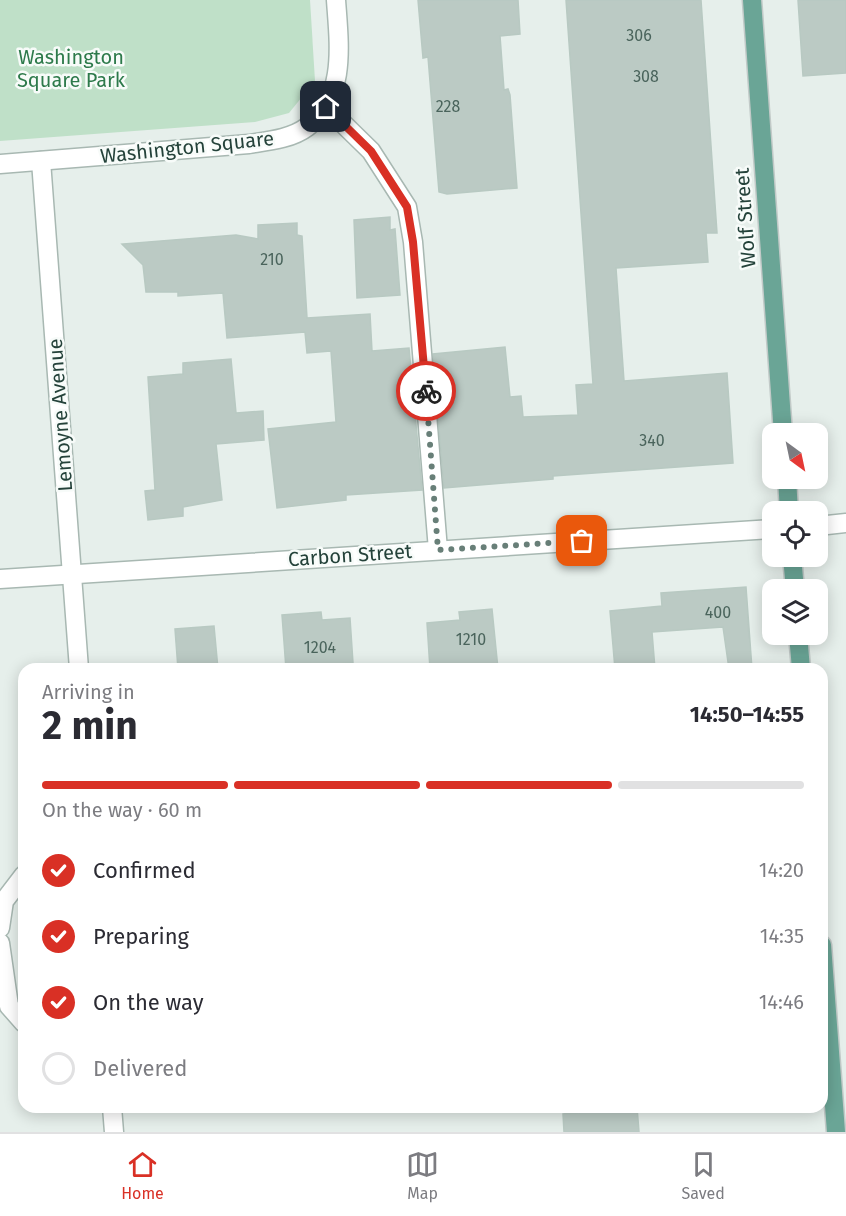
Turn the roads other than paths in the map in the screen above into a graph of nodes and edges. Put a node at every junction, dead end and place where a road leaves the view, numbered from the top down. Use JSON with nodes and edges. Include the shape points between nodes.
{"nodes":[{"id":1,"x":336,"y":0,"type":"edge"},
{"id":2,"x":752,"y":0,"type":"edge"},
{"id":3,"x":326,"y":107,"type":"junction"},
{"id":4,"x":41,"y":161,"type":"junction"},
{"id":5,"x":0,"y":164,"type":"edge"},
{"id":6,"x":782,"y":423,"type":"edge"},
{"id":7,"x":846,"y":523,"type":"edge"},
{"id":8,"x":828,"y":525,"type":"edge"},
{"id":9,"x":762,"y":530,"type":"edge"},
{"id":10,"x":438,"y":550,"type":"junction"},
{"id":11,"x":72,"y":573,"type":"junction"},
{"id":12,"x":0,"y":579,"type":"edge"},
{"id":13,"x":799,"y":645,"type":"edge"},
{"id":14,"x":79,"y":663,"type":"edge"},
{"id":15,"x":800,"y":663,"type":"edge"},
{"id":16,"x":18,"y":883,"type":"edge"},
{"id":17,"x":0,"y":928,"type":"edge"},
{"id":18,"x":0,"y":943,"type":"edge"},
{"id":19,"x":18,"y":1016,"type":"edge"},
{"id":20,"x":828,"y":1025,"type":"edge"},
{"id":21,"x":112,"y":1113,"type":"edge"},
{"id":22,"x":114,"y":1132,"type":"edge"},
{"id":23,"x":836,"y":1132,"type":"edge"}],
"edges":[{"from":1,"to":3,"type":"street","name":"Washington Square","via":[[337,80]]},
{"from":2,"to":6,"type":"main road","name":"Wolf Street"},
{"from":3,"to":4,"type":"street","name":"Washington Square","via":[[307,127],[286,137],[249,144]]},
{"from":3,"to":10,"type":"street","via":[[371,151],[407,207]]},
{"from":4,"to":5,"type":"street","name":"Washington Square"},
{"from":4,"to":11,"type":"street","name":"Lemoyne Avenue"},
{"from":7,"to":8,"type":"street"},
{"from":9,"to":10,"type":"street","name":"Carbon Street"},
{"from":10,"to":11,"type":"street","name":"Carbon Street"},
{"from":11,"to":12,"type":"street","name":"Carbon Street"},
{"from":11,"to":14,"type":"street","name":"Lemoyne Avenue"},
{"from":13,"to":15,"type":"main road"},
{"from":16,"to":17,"type":"street","via":[[4,901]]},
{"from":18,"to":19,"type":"street","via":[[9,1006]]},
{"from":20,"to":23,"type":"main road"},
{"from":21,"to":22,"type":"street"}]}
